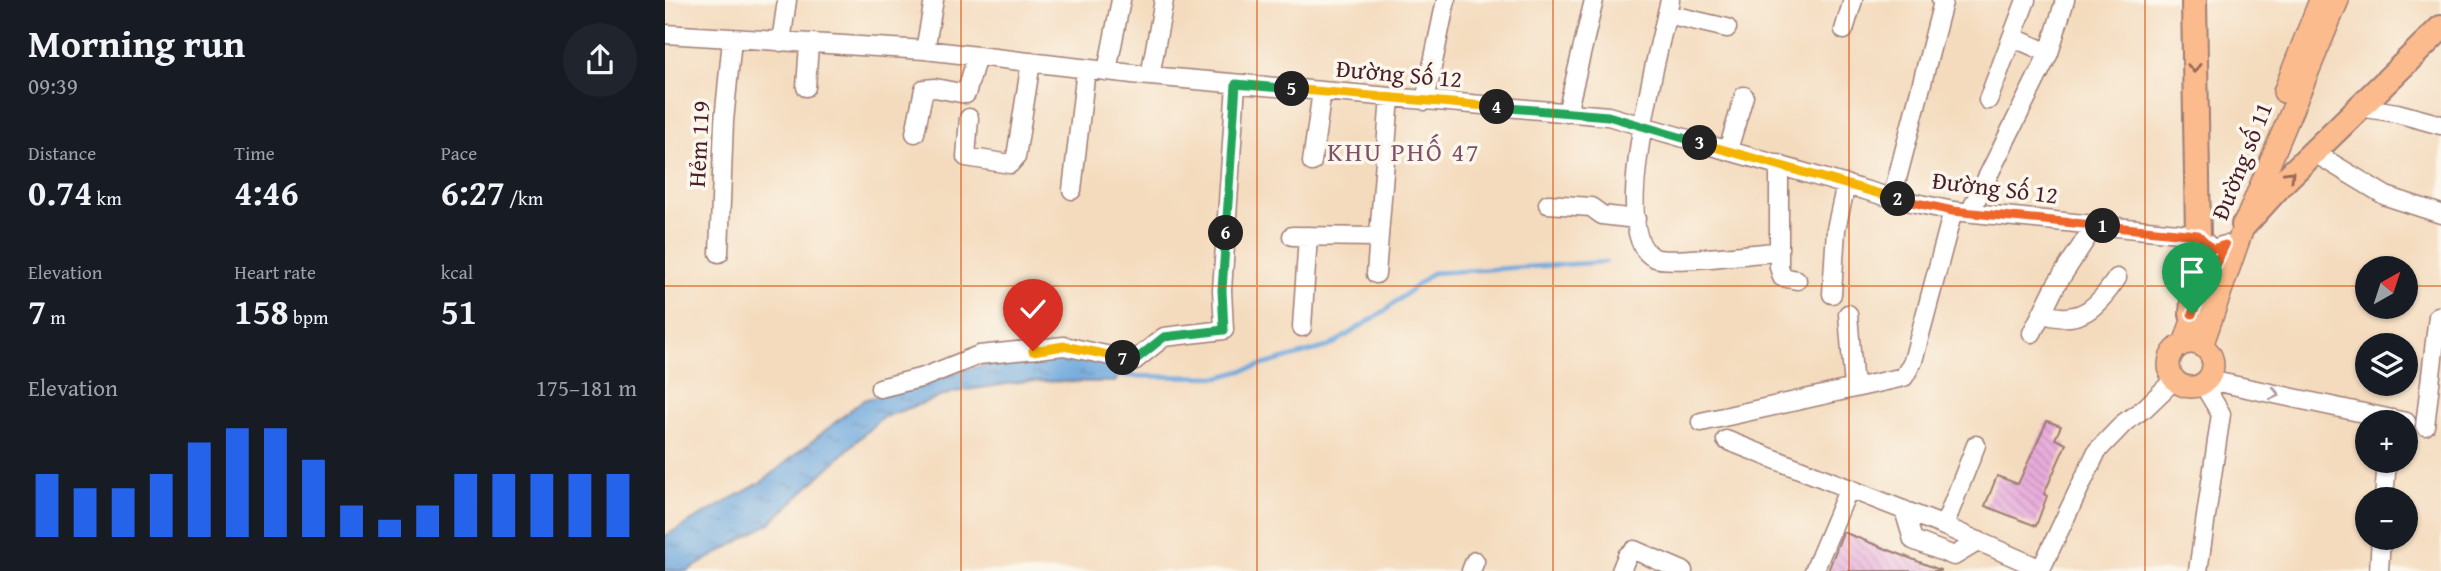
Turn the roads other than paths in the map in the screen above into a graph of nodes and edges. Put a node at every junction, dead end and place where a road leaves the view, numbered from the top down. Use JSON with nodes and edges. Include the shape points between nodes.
{"nodes":[{"id":1,"x":787,"y":0,"type":"edge"},
{"id":2,"x":934,"y":0,"type":"edge"},
{"id":3,"x":1121,"y":0,"type":"edge"},
{"id":4,"x":1164,"y":0,"type":"edge"},
{"id":5,"x":1446,"y":0,"type":"edge"},
{"id":6,"x":1594,"y":0,"type":"edge"},
{"id":7,"x":1853,"y":0,"type":"edge"},
{"id":8,"x":1941,"y":0,"type":"edge"},
{"id":9,"x":2026,"y":0,"type":"edge"},
{"id":10,"x":2065,"y":0,"type":"edge"},
{"id":11,"x":2194,"y":0,"type":"edge"},
{"id":12,"x":2320,"y":0,"type":"edge"},
{"id":13,"x":2338,"y":0,"type":"edge"},
{"id":14,"x":1669,"y":7,"type":"edge"},
{"id":15,"x":2441,"y":28,"type":"edge"},
{"id":16,"x":1727,"y":29,"type":"dead end"},
{"id":17,"x":1844,"y":30,"type":"dead end"},
{"id":18,"x":665,"y":34,"type":"edge"},
{"id":19,"x":2012,"y":37,"type":"junction"},
{"id":20,"x":732,"y":39,"type":"junction"},
{"id":21,"x":781,"y":42,"type":"junction"},
{"id":22,"x":809,"y":44,"type":"junction"},
{"id":23,"x":926,"y":51,"type":"junction"},
{"id":24,"x":2049,"y":53,"type":"junction"},
{"id":25,"x":977,"y":56,"type":"junction"},
{"id":26,"x":1031,"y":62,"type":"junction"},
{"id":27,"x":1086,"y":69,"type":"junction"},
{"id":28,"x":1107,"y":71,"type":"junction"},
{"id":29,"x":1150,"y":76,"type":"junction"},
{"id":30,"x":1236,"y":84,"type":"junction"},
{"id":31,"x":806,"y":87,"type":"dead end"},
{"id":32,"x":1322,"y":91,"type":"junction"},
{"id":33,"x":1744,"y":96,"type":"dead end"},
{"id":34,"x":1390,"y":97,"type":"junction"},
{"id":35,"x":1988,"y":100,"type":"dead end"},
{"id":36,"x":1425,"y":101,"type":"junction"},
{"id":37,"x":2360,"y":107,"type":"junction"},
{"id":38,"x":1567,"y":113,"type":"junction"},
{"id":39,"x":969,"y":118,"type":"dead end"},
{"id":40,"x":1641,"y":125,"type":"junction"},
{"id":41,"x":2441,"y":125,"type":"edge"},
{"id":42,"x":915,"y":133,"type":"dead end"},
{"id":43,"x":1728,"y":150,"type":"junction"},
{"id":44,"x":2313,"y":152,"type":"junction"},
{"id":45,"x":1312,"y":162,"type":"dead end"},
{"id":46,"x":1779,"y":164,"type":"junction"},
{"id":47,"x":1846,"y":184,"type":"junction"},
{"id":48,"x":1072,"y":190,"type":"dead end"},
{"id":49,"x":1892,"y":198,"type":"junction"},
{"id":50,"x":1548,"y":204,"type":"dead end"},
{"id":51,"x":1961,"y":211,"type":"junction"},
{"id":52,"x":2441,"y":214,"type":"edge"},
{"id":53,"x":1636,"y":219,"type":"junction"},
{"id":54,"x":2095,"y":225,"type":"junction"},
{"id":55,"x":2244,"y":225,"type":"junction"},
{"id":56,"x":2198,"y":235,"type":"junction"},
{"id":57,"x":1379,"y":237,"type":"junction"},
{"id":58,"x":2225,"y":245,"type":"junction"},
{"id":59,"x":1777,"y":252,"type":"junction"},
{"id":60,"x":719,"y":253,"type":"dead end"},
{"id":61,"x":1375,"y":274,"type":"dead end"},
{"id":62,"x":2117,"y":278,"type":"dead end"},
{"id":63,"x":1797,"y":279,"type":"dead end"},
{"id":64,"x":1832,"y":294,"type":"dead end"},
{"id":65,"x":1848,"y":314,"type":"dead end"},
{"id":66,"x":2043,"y":314,"type":"junction"},
{"id":67,"x":2192,"y":314,"type":"junction"},
{"id":68,"x":2438,"y":316,"type":"dead end"},
{"id":69,"x":1302,"y":327,"type":"dead end"},
{"id":70,"x":2032,"y":333,"type":"dead end"},
{"id":71,"x":2193,"y":345,"type":"junction"},
{"id":72,"x":2174,"y":380,"type":"junction"},
{"id":73,"x":2206,"y":382,"type":"junction"},
{"id":74,"x":880,"y":388,"type":"dead end"},
{"id":75,"x":1854,"y":388,"type":"junction"},
{"id":76,"x":2355,"y":412,"type":"edge"},
{"id":77,"x":1701,"y":422,"type":"dead end"},
{"id":78,"x":2433,"y":428,"type":"edge"},
{"id":79,"x":1726,"y":440,"type":"dead end"},
{"id":80,"x":1976,"y":445,"type":"dead end"},
{"id":81,"x":1849,"y":488,"type":"junction"},
{"id":82,"x":1904,"y":510,"type":"junction"},
{"id":83,"x":1944,"y":526,"type":"junction"},
{"id":84,"x":1979,"y":541,"type":"junction"},
{"id":85,"x":2380,"y":550,"type":"edge"},
{"id":86,"x":2008,"y":563,"type":"edge"},
{"id":87,"x":2041,"y":570,"type":"edge"},
{"id":88,"x":1621,"y":571,"type":"edge"},
{"id":89,"x":1683,"y":571,"type":"edge"},
{"id":90,"x":1814,"y":571,"type":"edge"},
{"id":91,"x":2198,"y":571,"type":"edge"},
{"id":92,"x":2379,"y":571,"type":"edge"}],
"edges":[{"from":1,"to":21,"type":"street"},
{"from":2,"to":23,"type":"street"},
{"from":3,"to":28,"type":"street"},
{"from":4,"to":29,"type":"street"},
{"from":5,"to":36,"type":"street"},
{"from":6,"to":38,"type":"street"},
{"from":7,"to":17,"type":"street"},
{"from":8,"to":49,"type":"street"},
{"from":9,"to":19,"type":"street"},
{"from":10,"to":24,"type":"street"},
{"from":11,"to":56,"type":"highway","one_way":true},
{"from":12,"to":58,"type":"main road","name":"Đường số 11"},
{"from":13,"to":55,"type":"main road","name":"Đường số 11"},
{"from":14,"to":16,"type":"street"},
{"from":14,"to":40,"type":"street"},
{"from":15,"to":37,"type":"highway"},
{"from":18,"to":20,"type":"street"},
{"from":19,"to":24,"type":"street"},
{"from":19,"to":35,"type":"street"},
{"from":20,"to":21,"type":"street"},
{"from":20,"to":60,"type":"street","name":"Hẻm 119"},
{"from":21,"to":22,"type":"street"},
{"from":22,"to":23,"type":"street"},
{"from":22,"to":31,"type":"street"},
{"from":23,"to":25,"type":"street","name":"Đường Số 12"},
{"from":24,"to":51,"type":"street"},
{"from":25,"to":26,"type":"street","name":"Đường Số 12"},
{"from":25,"to":42,"type":"street","via":[[966,94],[924,89]]},
{"from":26,"to":27,"type":"street","name":"Đường Số 12"},
{"from":26,"to":39,"type":"street","via":[[1016,157],[1010,164],[966,157]]},
{"from":27,"to":28,"type":"street","name":"Đường Số 12"},
{"from":27,"to":48,"type":"street"},
{"from":28,"to":29,"type":"street","name":"Đường Số 12"},
{"from":29,"to":30,"type":"street","name":"Đường Số 12"},
{"from":30,"to":32,"type":"street","name":"Đường Số 12"},
{"from":30,"to":74,"type":"street","via":[[1222,290],[1224,330],[1164,337],[1134,361],[1064,346],[979,355]]},
{"from":32,"to":34,"type":"street","name":"Đường Số 12"},
{"from":32,"to":45,"type":"street"},
{"from":33,"to":43,"type":"street"},
{"from":34,"to":36,"type":"street","name":"Đường Số 12"},
{"from":34,"to":57,"type":"street"},
{"from":36,"to":38,"type":"street","name":"Đường Số 12"},
{"from":37,"to":41,"type":"street"},
{"from":37,"to":44,"type":"highway"},
{"from":38,"to":40,"type":"street","name":"Đường Số 12","via":[[1608,116]]},
{"from":40,"to":43,"type":"street","name":"Đường Số 12"},
{"from":40,"to":53,"type":"street","via":[[1636,151]]},
{"from":43,"to":46,"type":"street","name":"Đường Số 12"},
{"from":44,"to":52,"type":"street","via":[[2402,204]]},
{"from":55,"to":44,"type":"highway","one_way":true},
{"from":46,"to":47,"type":"street","name":"Đường Số 12"},
{"from":46,"to":59,"type":"street"},
{"from":47,"to":49,"type":"street","name":"Đường Số 12"},
{"from":47,"to":64,"type":"street","via":[[1833,251]]},
{"from":49,"to":51,"type":"street","name":"Đường Số 12"},
{"from":50,"to":53,"type":"street"},
{"from":51,"to":54,"type":"street","name":"Đường Số 12"},
{"from":51,"to":75,"type":"street","via":[[1904,377]]},
{"from":53,"to":59,"type":"street","via":[[1646,253],[1669,262]]},
{"from":54,"to":56,"type":"street","name":"Đường Số 12"},
{"from":54,"to":66,"type":"street"},
{"from":55,"to":71,"type":"main road","name":"Đường số 11"},
{"from":56,"to":58,"type":"street","name":"Đường Số 12","via":[[2212,249]]},
{"from":56,"to":67,"type":"highway"},
{"from":57,"to":61,"type":"street"},
{"from":57,"to":69,"type":"street","via":[[1300,236]]},
{"from":58,"to":67,"type":"main road","name":"Đường số 11"},
{"from":59,"to":63,"type":"street","via":[[1782,278]]},
{"from":62,"to":66,"type":"street","via":[[2089,309],[2072,319]]},
{"from":65,"to":75,"type":"street"},
{"from":66,"to":70,"type":"street"},
{"from":67,"to":71,"type":"main road","name":"Đường số 11"},
{"from":68,"to":78,"type":"street"},
{"from":71,"to":72,"type":"main road","via":[[2175,350],[2170,359]]},
{"from":71,"to":73,"type":"main road","via":[[2213,361]]},
{"from":72,"to":73,"type":"main road","via":[[2189,387]]},
{"from":72,"to":87,"type":"street","via":[[2097,451]]},
{"from":73,"to":76,"type":"street","one_way":true},
{"from":73,"to":91,"type":"street","via":[[2221,414]]},
{"from":75,"to":77,"type":"street"},
{"from":79,"to":81,"type":"street"},
{"from":80,"to":83,"type":"street"},
{"from":81,"to":82,"type":"street"},
{"from":81,"to":90,"type":"street"},
{"from":82,"to":83,"type":"street"},
{"from":82,"to":84,"type":"street","via":[[1913,540],[1954,556]]},
{"from":83,"to":84,"type":"street"},
{"from":84,"to":86,"type":"street"},
{"from":85,"to":92,"type":"street"},
{"from":86,"to":87,"type":"street"},
{"from":88,"to":89,"type":"street","via":[[1634,550]]}]}
